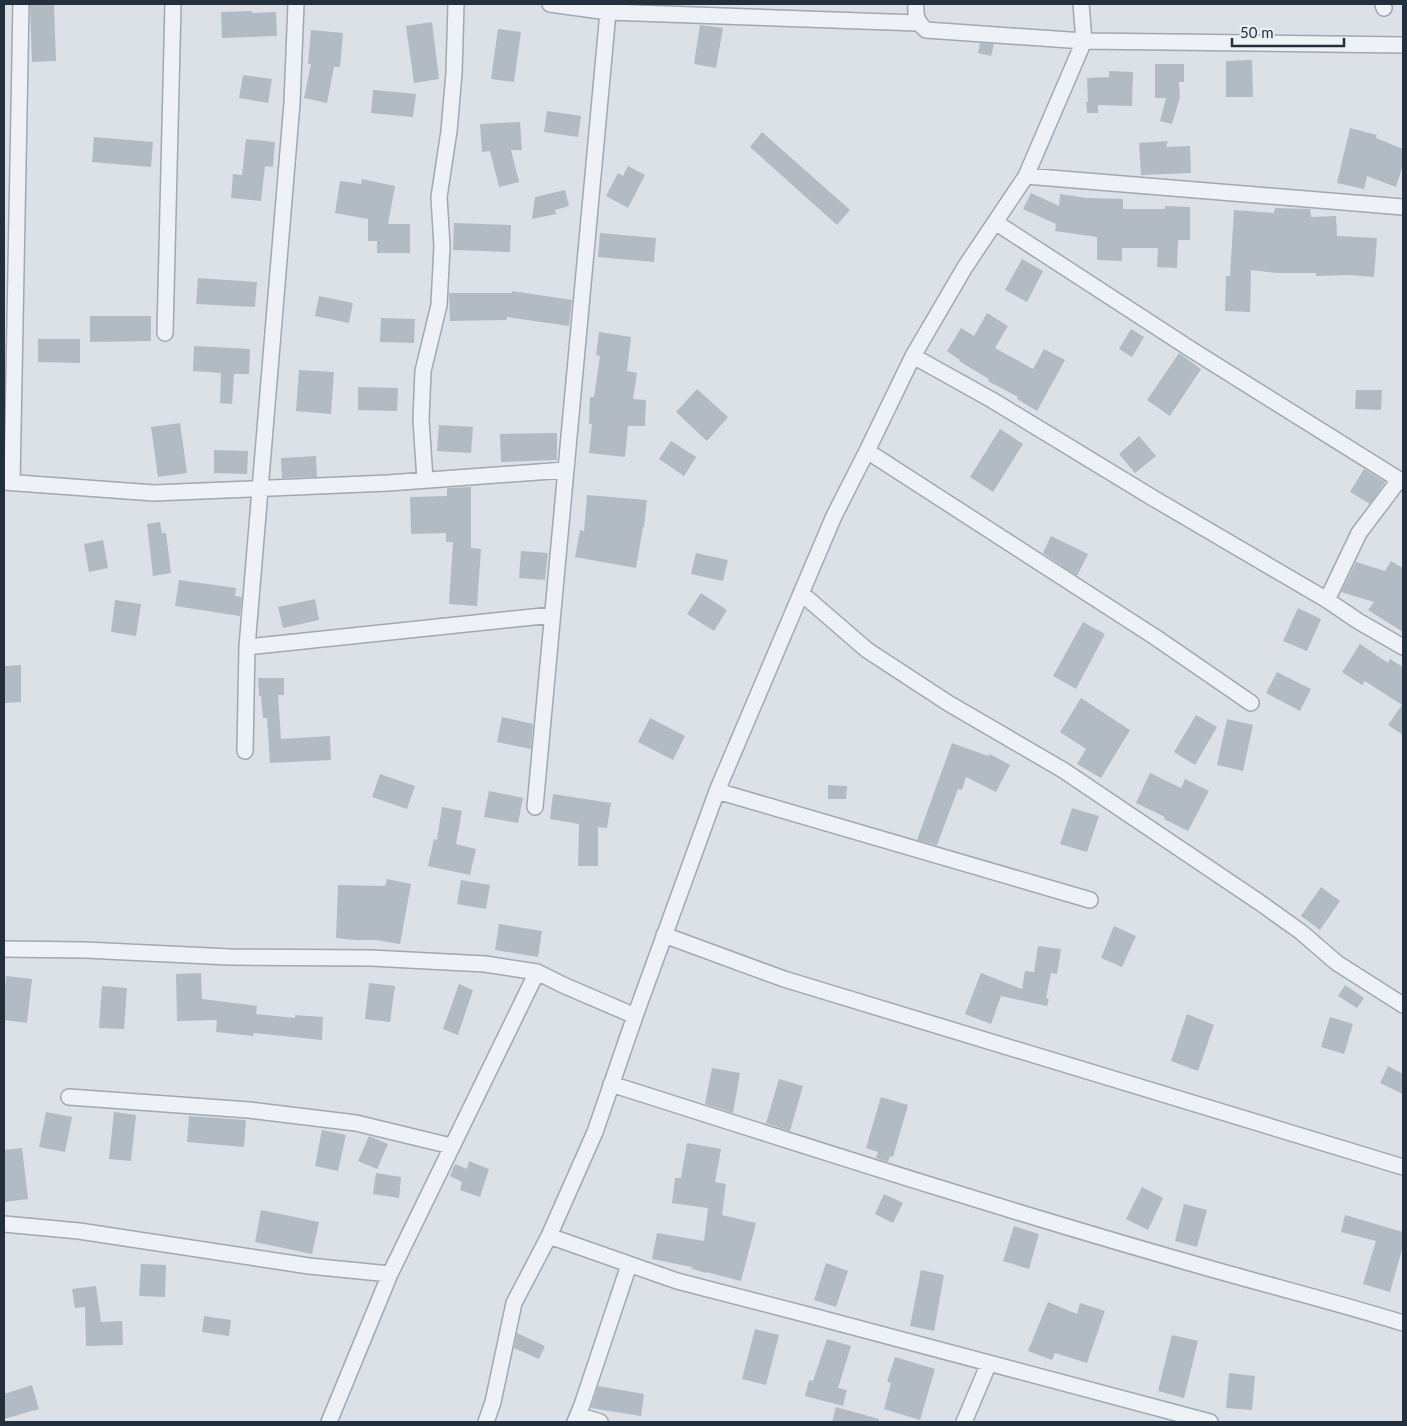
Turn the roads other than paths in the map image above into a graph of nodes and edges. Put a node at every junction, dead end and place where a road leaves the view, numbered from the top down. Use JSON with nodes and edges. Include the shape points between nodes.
{"nodes":[{"id":1,"x":21,"y":4,"type":"edge"},
{"id":2,"x":173,"y":4,"type":"edge"},
{"id":3,"x":296,"y":4,"type":"edge"},
{"id":4,"x":456,"y":4,"type":"edge"},
{"id":5,"x":550,"y":4,"type":"edge"},
{"id":6,"x":916,"y":4,"type":"edge"},
{"id":7,"x":1081,"y":4,"type":"edge"},
{"id":8,"x":608,"y":12,"type":"junction"},
{"id":9,"x":918,"y":23,"type":"junction"},
{"id":10,"x":1084,"y":41,"type":"junction"},
{"id":11,"x":1403,"y":45,"type":"edge"},
{"id":12,"x":1026,"y":176,"type":"junction"},
{"id":13,"x":1403,"y":207,"type":"edge"},
{"id":14,"x":995,"y":222,"type":"junction"},
{"id":15,"x":165,"y":333,"type":"dead end"},
{"id":16,"x":913,"y":356,"type":"junction"},
{"id":17,"x":868,"y":451,"type":"junction"},
{"id":18,"x":565,"y":470,"type":"junction"},
{"id":19,"x":424,"y":480,"type":"junction"},
{"id":20,"x":1401,"y":481,"type":"edge"},
{"id":21,"x":8,"y":482,"type":"edge"},
{"id":22,"x":261,"y":488,"type":"junction"},
{"id":23,"x":801,"y":593,"type":"junction"},
{"id":24,"x":1327,"y":600,"type":"junction"},
{"id":25,"x":552,"y":615,"type":"junction"},
{"id":26,"x":247,"y":647,"type":"junction"},
{"id":27,"x":1403,"y":647,"type":"edge"},
{"id":28,"x":1251,"y":703,"type":"dead end"},
{"id":29,"x":245,"y":751,"type":"dead end"},
{"id":30,"x":717,"y":791,"type":"junction"},
{"id":31,"x":535,"y":807,"type":"dead end"},
{"id":32,"x":1090,"y":900,"type":"dead end"},
{"id":33,"x":664,"y":935,"type":"junction"},
{"id":34,"x":4,"y":950,"type":"edge"},
{"id":35,"x":537,"y":972,"type":"junction"},
{"id":36,"x":1403,"y":1005,"type":"edge"},
{"id":37,"x":635,"y":1016,"type":"junction"},
{"id":38,"x":611,"y":1084,"type":"junction"},
{"id":39,"x":68,"y":1096,"type":"dead end"},
{"id":40,"x":451,"y":1146,"type":"junction"},
{"id":41,"x":1403,"y":1167,"type":"edge"},
{"id":42,"x":4,"y":1224,"type":"edge"},
{"id":43,"x":549,"y":1236,"type":"junction"},
{"id":44,"x":629,"y":1264,"type":"junction"},
{"id":45,"x":390,"y":1274,"type":"junction"},
{"id":46,"x":1403,"y":1323,"type":"edge"},
{"id":47,"x":989,"y":1363,"type":"junction"},
{"id":48,"x":576,"y":1419,"type":"edge"},
{"id":49,"x":329,"y":1422,"type":"edge"},
{"id":50,"x":486,"y":1422,"type":"edge"},
{"id":51,"x":600,"y":1422,"type":"edge"},
{"id":52,"x":964,"y":1422,"type":"edge"},
{"id":53,"x":1210,"y":1422,"type":"edge"}],
"edges":[{"from":1,"to":21,"type":"street"},
{"from":2,"to":15,"type":"street"},
{"from":3,"to":22,"type":"street","via":[[292,103]]},
{"from":4,"to":19,"type":"street","via":[[449,131],[439,198],[442,246],[439,306],[423,371]]},
{"from":5,"to":8,"type":"street"},
{"from":6,"to":9,"type":"street"},
{"from":7,"to":10,"type":"street"},
{"from":8,"to":9,"type":"street"},
{"from":8,"to":18,"type":"street"},
{"from":9,"to":10,"type":"street","via":[[926,30]]},
{"from":10,"to":11,"type":"street"},
{"from":10,"to":12,"type":"street"},
{"from":12,"to":13,"type":"street"},
{"from":12,"to":14,"type":"street"},
{"from":14,"to":16,"type":"street"},
{"from":14,"to":20,"type":"street"},
{"from":16,"to":17,"type":"street"},
{"from":16,"to":24,"type":"street"},
{"from":17,"to":23,"type":"street","via":[[834,516]]},
{"from":17,"to":28,"type":"street"},
{"from":18,"to":19,"type":"street"},
{"from":18,"to":25,"type":"street"},
{"from":19,"to":22,"type":"street"},
{"from":20,"to":24,"type":"street","via":[[1360,534]]},
{"from":21,"to":22,"type":"street","via":[[154,492]]},
{"from":22,"to":26,"type":"street"},
{"from":23,"to":30,"type":"street"},
{"from":23,"to":36,"type":"street","via":[[866,650],[948,703],[1063,770],[1259,902],[1337,963]]},
{"from":24,"to":27,"type":"street"},
{"from":25,"to":26,"type":"street"},
{"from":25,"to":31,"type":"street"},
{"from":26,"to":29,"type":"street"},
{"from":30,"to":32,"type":"street"},
{"from":30,"to":33,"type":"street"},
{"from":33,"to":37,"type":"street"},
{"from":33,"to":41,"type":"street","via":[[793,982]]},
{"from":34,"to":35,"type":"street","via":[[85,950],[230,958],[371,958],[485,964]]},
{"from":35,"to":37,"type":"street"},
{"from":35,"to":40,"type":"street"},
{"from":37,"to":38,"type":"street"},
{"from":38,"to":43,"type":"street","via":[[595,1132]]},
{"from":38,"to":46,"type":"street","via":[[949,1191]]},
{"from":39,"to":40,"type":"street","via":[[249,1110],[356,1123]]},
{"from":40,"to":45,"type":"street"},
{"from":42,"to":45,"type":"street","via":[[79,1231],[309,1266]]},
{"from":43,"to":44,"type":"street"},
{"from":43,"to":50,"type":"street","via":[[514,1303]]},
{"from":44,"to":47,"type":"street","via":[[677,1281]]},
{"from":44,"to":48,"type":"street"},
{"from":45,"to":49,"type":"street"},
{"from":47,"to":52,"type":"street"},
{"from":47,"to":53,"type":"street"},
{"from":48,"to":51,"type":"street"}]}
